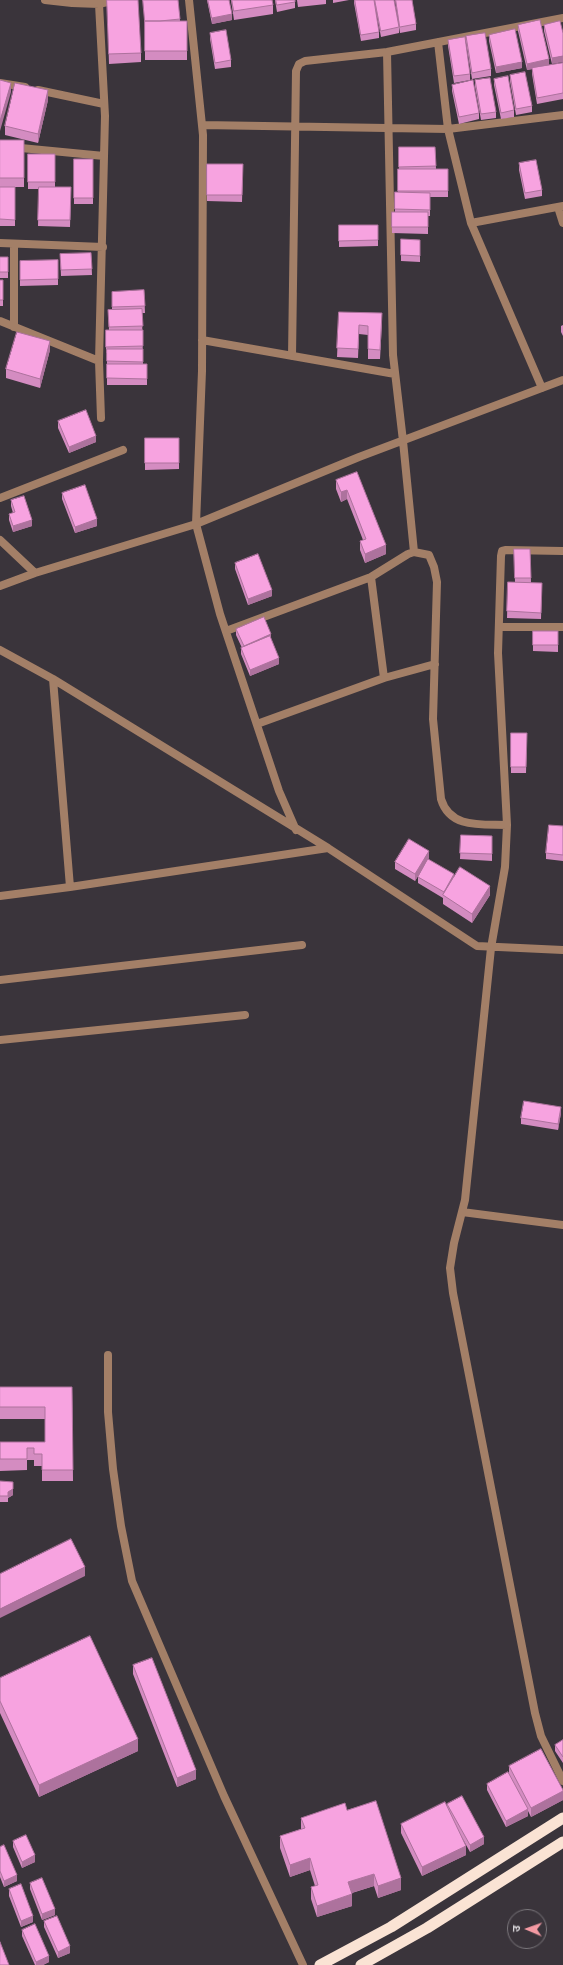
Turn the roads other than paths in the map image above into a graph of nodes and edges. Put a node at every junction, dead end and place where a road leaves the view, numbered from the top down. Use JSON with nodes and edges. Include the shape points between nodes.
{"nodes":[{"id":1,"x":45,"y":0,"type":"edge"},
{"id":2,"x":116,"y":0,"type":"edge"},
{"id":3,"x":189,"y":0,"type":"edge"},
{"id":4,"x":72,"y":2,"type":"edge"},
{"id":5,"x":99,"y":4,"type":"junction"},
{"id":6,"x":563,"y":18,"type":"edge"},
{"id":7,"x":438,"y":42,"type":"junction"},
{"id":8,"x":388,"y":52,"type":"junction"},
{"id":9,"x":0,"y":83,"type":"edge"},
{"id":10,"x":104,"y":104,"type":"junction"},
{"id":11,"x":563,"y":115,"type":"edge"},
{"id":12,"x":202,"y":125,"type":"junction"},
{"id":13,"x":296,"y":128,"type":"junction"},
{"id":14,"x":448,"y":129,"type":"junction"},
{"id":15,"x":388,"y":130,"type":"junction"},
{"id":16,"x":0,"y":146,"type":"edge"},
{"id":17,"x":104,"y":156,"type":"junction"},
{"id":18,"x":561,"y":206,"type":"edge"},
{"id":19,"x":471,"y":223,"type":"junction"},
{"id":20,"x":563,"y":223,"type":"edge"},
{"id":21,"x":0,"y":242,"type":"edge"},
{"id":22,"x":14,"y":244,"type":"junction"},
{"id":23,"x":103,"y":247,"type":"junction"},
{"id":24,"x":0,"y":321,"type":"edge"},
{"id":25,"x":14,"y":327,"type":"junction"},
{"id":26,"x":202,"y":340,"type":"junction"},
{"id":27,"x":292,"y":356,"type":"junction"},
{"id":28,"x":99,"y":361,"type":"junction"},
{"id":29,"x":395,"y":374,"type":"junction"},
{"id":30,"x":563,"y":380,"type":"edge"},
{"id":31,"x":542,"y":388,"type":"junction"},
{"id":32,"x":101,"y":418,"type":"dead end"},
{"id":33,"x":403,"y":441,"type":"junction"},
{"id":34,"x":123,"y":450,"type":"dead end"},
{"id":35,"x":0,"y":498,"type":"edge"},
{"id":36,"x":196,"y":524,"type":"junction"},
{"id":37,"x":0,"y":540,"type":"edge"},
{"id":38,"x":563,"y":551,"type":"edge"},
{"id":39,"x":414,"y":552,"type":"junction"},
{"id":40,"x":35,"y":574,"type":"junction"},
{"id":41,"x":372,"y":577,"type":"junction"},
{"id":42,"x":0,"y":586,"type":"edge"},
{"id":43,"x":500,"y":627,"type":"junction"},
{"id":44,"x":563,"y":627,"type":"edge"},
{"id":45,"x":226,"y":631,"type":"junction"},
{"id":46,"x":0,"y":650,"type":"edge"},
{"id":47,"x":435,"y":664,"type":"junction"},
{"id":48,"x":384,"y":678,"type":"junction"},
{"id":49,"x":53,"y":679,"type":"junction"},
{"id":50,"x":257,"y":724,"type":"junction"},
{"id":51,"x":507,"y":824,"type":"junction"},
{"id":52,"x":296,"y":830,"type":"junction"},
{"id":53,"x":328,"y":848,"type":"junction"},
{"id":54,"x":70,"y":887,"type":"junction"},
{"id":55,"x":0,"y":896,"type":"edge"},
{"id":56,"x":302,"y":945,"type":"dead end"},
{"id":57,"x":491,"y":948,"type":"junction"},
{"id":58,"x":563,"y":950,"type":"edge"},
{"id":59,"x":0,"y":980,"type":"edge"},
{"id":60,"x":246,"y":1015,"type":"dead end"},
{"id":61,"x":0,"y":1040,"type":"edge"},
{"id":62,"x":462,"y":1212,"type":"junction"},
{"id":63,"x":563,"y":1225,"type":"edge"},
{"id":64,"x":108,"y":1355,"type":"dead end"},
{"id":65,"x":563,"y":1782,"type":"edge"},
{"id":66,"x":563,"y":1818,"type":"edge"},
{"id":67,"x":563,"y":1842,"type":"edge"},
{"id":68,"x":303,"y":1965,"type":"edge"},
{"id":69,"x":320,"y":1965,"type":"edge"},
{"id":70,"x":361,"y":1965,"type":"edge"}],
"edges":[{"from":1,"to":4,"type":"street"},
{"from":2,"to":5,"type":"street"},
{"from":3,"to":12,"type":"street"},
{"from":4,"to":5,"type":"street"},
{"from":5,"to":10,"type":"street"},
{"from":6,"to":7,"type":"street"},
{"from":7,"to":8,"type":"street"},
{"from":7,"to":14,"type":"street"},
{"from":8,"to":13,"type":"street","via":[[298,64]]},
{"from":8,"to":15,"type":"street"},
{"from":9,"to":10,"type":"street"},
{"from":10,"to":17,"type":"street"},
{"from":11,"to":14,"type":"street"},
{"from":12,"to":13,"type":"street"},
{"from":12,"to":26,"type":"street"},
{"from":13,"to":15,"type":"street"},
{"from":13,"to":27,"type":"street"},
{"from":14,"to":15,"type":"street"},
{"from":14,"to":19,"type":"street"},
{"from":15,"to":29,"type":"street"},
{"from":16,"to":17,"type":"street"},
{"from":17,"to":23,"type":"street"},
{"from":18,"to":19,"type":"street"},
{"from":18,"to":20,"type":"street"},
{"from":19,"to":31,"type":"street"},
{"from":21,"to":22,"type":"street"},
{"from":22,"to":23,"type":"street"},
{"from":22,"to":25,"type":"street"},
{"from":23,"to":28,"type":"street"},
{"from":24,"to":25,"type":"street"},
{"from":25,"to":28,"type":"street"},
{"from":26,"to":27,"type":"street"},
{"from":26,"to":36,"type":"street"},
{"from":27,"to":29,"type":"street"},
{"from":28,"to":32,"type":"street"},
{"from":29,"to":33,"type":"street"},
{"from":30,"to":31,"type":"street"},
{"from":31,"to":33,"type":"street"},
{"from":33,"to":36,"type":"street"},
{"from":33,"to":39,"type":"street"},
{"from":34,"to":35,"type":"street"},
{"from":36,"to":40,"type":"street"},
{"from":36,"to":45,"type":"street"},
{"from":37,"to":40,"type":"street"},
{"from":38,"to":43,"type":"street","via":[[502,552]]},
{"from":39,"to":41,"type":"street"},
{"from":39,"to":47,"type":"street","via":[[429,555],[437,582]]},
{"from":40,"to":42,"type":"street"},
{"from":41,"to":45,"type":"street"},
{"from":41,"to":48,"type":"street"},
{"from":43,"to":44,"type":"street"},
{"from":43,"to":51,"type":"street","via":[[498,653]]},
{"from":45,"to":50,"type":"street"},
{"from":46,"to":49,"type":"street"},
{"from":47,"to":48,"type":"street"},
{"from":47,"to":51,"type":"street","via":[[433,718],[443,807],[463,823]]},
{"from":48,"to":50,"type":"street"},
{"from":49,"to":52,"type":"street"},
{"from":49,"to":54,"type":"street"},
{"from":50,"to":52,"type":"street","via":[[279,791]]},
{"from":51,"to":57,"type":"street","via":[[506,867]]},
{"from":52,"to":53,"type":"street"},
{"from":53,"to":54,"type":"street"},
{"from":53,"to":57,"type":"street","via":[[477,946]]},
{"from":54,"to":55,"type":"street"},
{"from":56,"to":59,"type":"street"},
{"from":57,"to":58,"type":"street"},
{"from":57,"to":62,"type":"street"},
{"from":60,"to":61,"type":"street"},
{"from":62,"to":63,"type":"street"},
{"from":62,"to":65,"type":"street","via":[[450,1268],[453,1293],[535,1713],[541,1736]]},
{"from":64,"to":68,"type":"street","via":[[108,1412],[113,1469],[132,1581],[224,1796]]},
{"from":66,"to":69,"type":"highway","via":[[391,1927]]},
{"from":67,"to":70,"type":"highway","via":[[427,1928]]}]}
